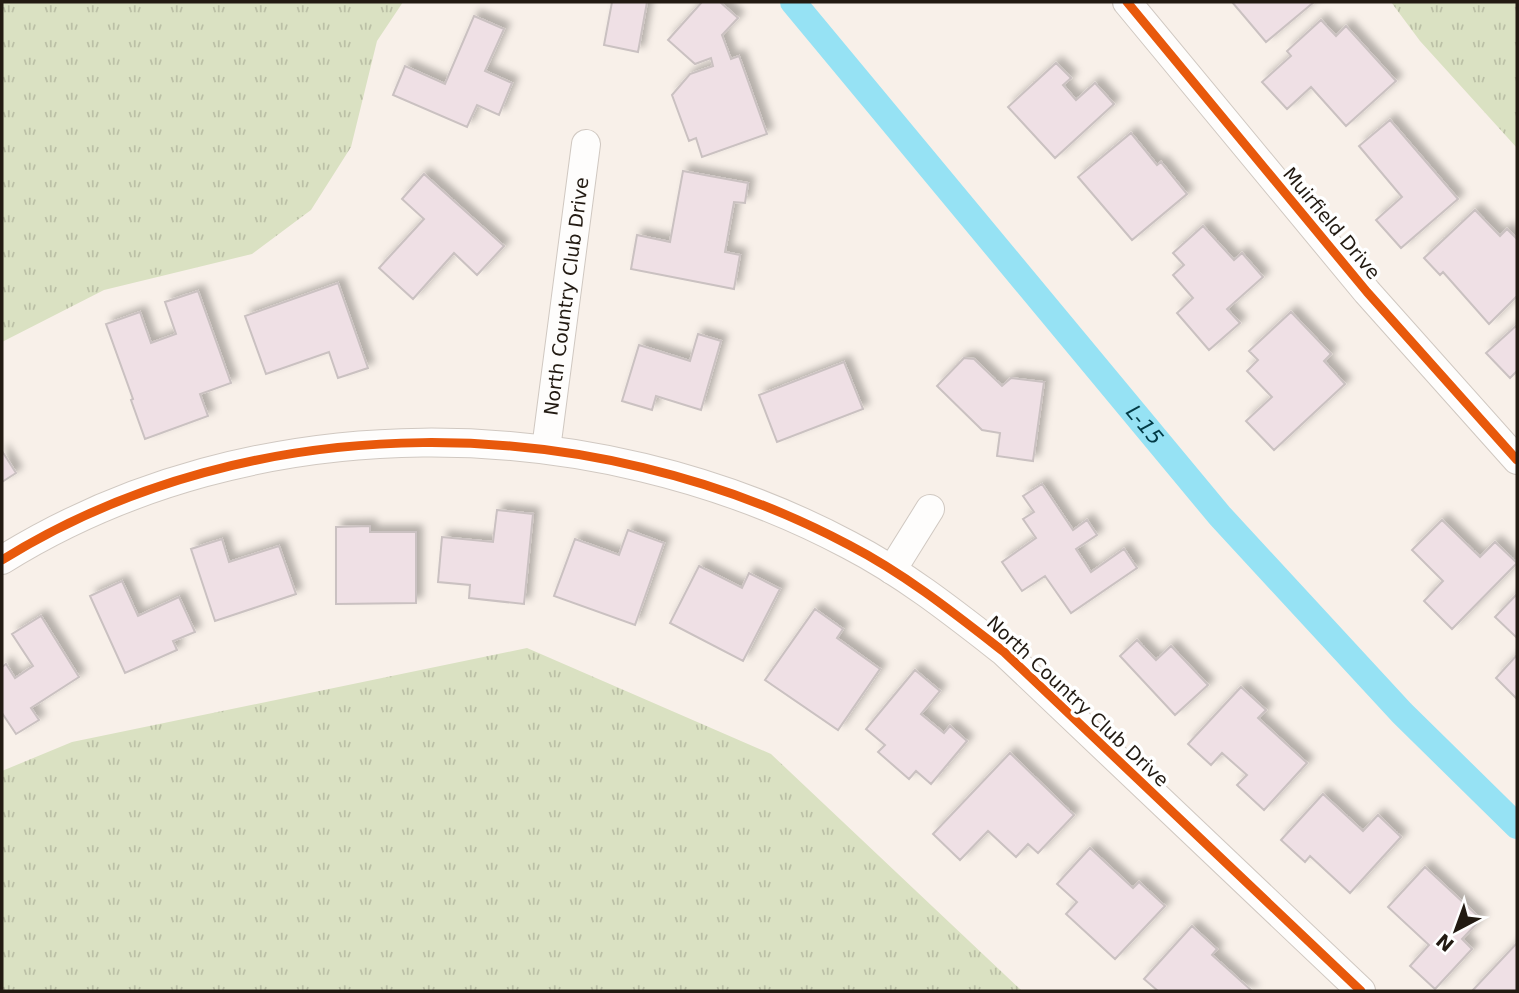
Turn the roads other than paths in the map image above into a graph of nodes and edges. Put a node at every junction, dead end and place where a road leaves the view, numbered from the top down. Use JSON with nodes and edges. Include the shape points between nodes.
{"nodes":[{"id":1,"x":1127,"y":2,"type":"edge"},
{"id":2,"x":586,"y":144,"type":"dead end"},
{"id":3,"x":546,"y":449,"type":"junction"},
{"id":4,"x":1517,"y":460,"type":"edge"},
{"id":5,"x":930,"y":509,"type":"dead end"},
{"id":6,"x":2,"y":559,"type":"edge"},
{"id":7,"x":892,"y":570,"type":"junction"},
{"id":8,"x":1361,"y":991,"type":"edge"}],
"edges":[{"from":1,"to":4,"type":"street","name":"Muirfield Drive","via":[[1367,292]]},
{"from":2,"to":3,"type":"street","name":"North Country Club Drive"},
{"from":3,"to":6,"type":"street","name":"North Country Club Drive","via":[[413,442],[270,457],[149,490],[83,517]]},
{"from":3,"to":7,"type":"street","name":"North Country Club Drive","via":[[618,461],[717,488],[784,513]]},
{"from":5,"to":7,"type":"street"},
{"from":7,"to":8,"type":"street","name":"North Country Club Drive","via":[[1004,652]]}]}
